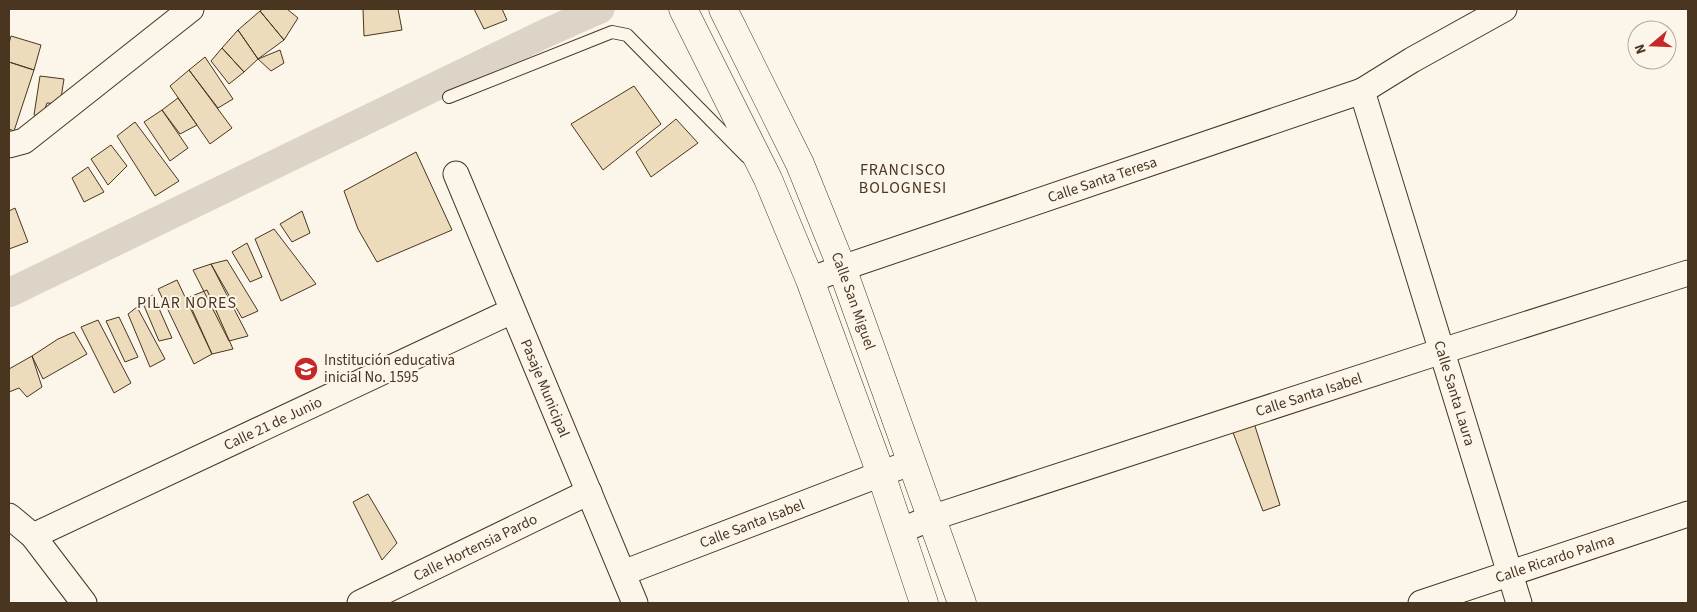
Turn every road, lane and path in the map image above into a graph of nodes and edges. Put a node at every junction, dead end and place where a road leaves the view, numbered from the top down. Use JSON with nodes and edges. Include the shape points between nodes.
{"nodes":[{"id":1,"x":191,"y":9,"type":"edge"},
{"id":2,"x":723,"y":9,"type":"edge"},
{"id":3,"x":1504,"y":9,"type":"edge"},
{"id":4,"x":685,"y":11,"type":"edge"},
{"id":5,"x":1362,"y":90,"type":"junction"},
{"id":6,"x":449,"y":97,"type":"dead end"},
{"id":7,"x":9,"y":145,"type":"edge"},
{"id":8,"x":456,"y":174,"type":"dead end"},
{"id":9,"x":768,"y":179,"type":"junction"},
{"id":10,"x":842,"y":268,"type":"junction"},
{"id":11,"x":1688,"y":273,"type":"edge"},
{"id":12,"x":810,"y":280,"type":"junction"},
{"id":13,"x":512,"y":311,"type":"junction"},
{"id":14,"x":1442,"y":351,"type":"junction"},
{"id":15,"x":912,"y":462,"type":"junction"},
{"id":16,"x":881,"y":474,"type":"junction"},
{"id":17,"x":589,"y":492,"type":"junction"},
{"id":18,"x":1688,"y":514,"type":"edge"},
{"id":19,"x":9,"y":516,"type":"edge"},
{"id":20,"x":931,"y":518,"type":"junction"},
{"id":21,"x":900,"y":531,"type":"junction"},
{"id":22,"x":33,"y":536,"type":"junction"},
{"id":23,"x":623,"y":573,"type":"junction"},
{"id":24,"x":1510,"y":573,"type":"junction"},
{"id":25,"x":84,"y":603,"type":"edge"},
{"id":26,"x":360,"y":603,"type":"edge"},
{"id":27,"x":635,"y":603,"type":"edge"},
{"id":28,"x":924,"y":603,"type":"edge"},
{"id":29,"x":962,"y":603,"type":"edge"},
{"id":30,"x":1421,"y":603,"type":"edge"},
{"id":31,"x":1520,"y":603,"type":"edge"}],
"edges":[{"from":1,"to":7,"type":"street","via":[[24,141]]},
{"from":2,"to":10,"type":"street","name":"Calle San Miguel","via":[[800,164]]},
{"from":3,"to":5,"type":"street","name":"Calle Santa Teresa"},
{"from":4,"to":9,"type":"street"},
{"from":5,"to":10,"type":"street","name":"Calle Santa Teresa"},
{"from":5,"to":14,"type":"street","name":"Calle Santa Laura"},
{"from":6,"to":9,"type":"lane","via":[[612,32],[627,34]]},
{"from":8,"to":13,"type":"street","name":"Pasaje Municipal"},
{"from":9,"to":12,"type":"street"},
{"from":10,"to":12,"type":"street","name":"Calle Santa Teresa"},
{"from":10,"to":15,"type":"street","name":"Calle San Miguel"},
{"from":11,"to":14,"type":"street","name":"Calle Santa Isabel"},
{"from":12,"to":16,"type":"street"},
{"from":13,"to":17,"type":"street","name":"Pasaje Municipal"},
{"from":13,"to":22,"type":"street","name":"Calle 21 de Junio"},
{"from":14,"to":20,"type":"street","name":"Calle Santa Isabel"},
{"from":14,"to":24,"type":"street","name":"Calle Santa Laura"},
{"from":15,"to":16,"type":"street","name":"Calle Santa Isabel"},
{"from":15,"to":20,"type":"street","name":"Calle San Miguel"},
{"from":16,"to":21,"type":"street"},
{"from":16,"to":23,"type":"street","name":"Calle Santa Isabel"},
{"from":17,"to":23,"type":"street","name":"Pasaje Municipal"},
{"from":17,"to":26,"type":"street","name":"Calle Hortensia Pardo"},
{"from":18,"to":24,"type":"street","name":"Calle Ricardo Palma"},
{"from":19,"to":22,"type":"street"},
{"from":20,"to":21,"type":"street","name":"Calle Santa Isabel"},
{"from":20,"to":29,"type":"street","name":"Calle San Miguel"},
{"from":21,"to":28,"type":"street"},
{"from":22,"to":25,"type":"street"},
{"from":23,"to":27,"type":"street","name":"Pasaje Municipal"},
{"from":24,"to":30,"type":"street","name":"Calle Ricardo Palma"},
{"from":24,"to":31,"type":"street","name":"Calle Santa Laura"}]}
